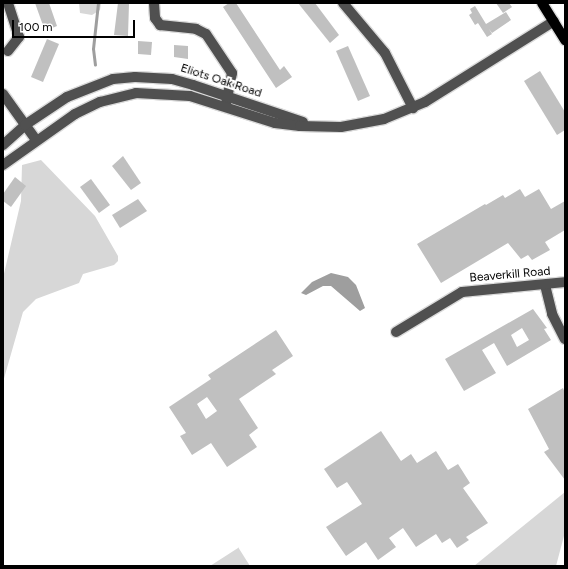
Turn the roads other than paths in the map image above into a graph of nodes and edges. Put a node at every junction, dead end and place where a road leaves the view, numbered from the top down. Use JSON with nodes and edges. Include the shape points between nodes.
{"nodes":[{"id":1,"x":8,"y":3,"type":"edge"},
{"id":2,"x":154,"y":3,"type":"edge"},
{"id":3,"x":343,"y":3,"type":"edge"},
{"id":4,"x":542,"y":3,"type":"edge"},
{"id":5,"x":554,"y":21,"type":"junction"},
{"id":6,"x":565,"y":40,"type":"edge"},
{"id":7,"x":8,"y":51,"type":"dead end"},
{"id":8,"x":3,"y":94,"type":"edge"},
{"id":9,"x":228,"y":96,"type":"junction"},
{"id":10,"x":225,"y":106,"type":"junction"},
{"id":11,"x":413,"y":108,"type":"junction"},
{"id":12,"x":25,"y":125,"type":"junction"},
{"id":13,"x":329,"y":127,"type":"junction"},
{"id":14,"x":36,"y":140,"type":"junction"},
{"id":15,"x":3,"y":145,"type":"edge"},
{"id":16,"x":3,"y":165,"type":"edge"},
{"id":17,"x":565,"y":282,"type":"edge"},
{"id":18,"x":545,"y":285,"type":"junction"},
{"id":19,"x":396,"y":332,"type":"dead end"},
{"id":20,"x":565,"y":339,"type":"edge"}],
"edges":[{"from":1,"to":7,"type":"street","via":[[19,37]]},
{"from":2,"to":9,"type":"street","via":[[155,18],[160,25],[196,29],[206,34],[230,69],[232,78]]},
{"from":3,"to":11,"type":"street","via":[[385,53]]},
{"from":4,"to":5,"type":"main road"},
{"from":5,"to":6,"type":"main road"},
{"from":5,"to":11,"type":"street","name":"Eliots Oak Road"},
{"from":8,"to":12,"type":"street"},
{"from":9,"to":10,"type":"street"},
{"from":9,"to":12,"type":"street","name":"Eliots Oak Road","via":[[172,79],[113,79],[67,97]]},
{"from":9,"to":13,"type":"street","name":"Eliots Oak Road","via":[[301,122]]},
{"from":10,"to":13,"type":"street","name":"Eliots Oak Road","via":[[275,123]]},
{"from":10,"to":14,"type":"street","name":"Eliots Oak Road","via":[[190,96],[136,93],[87,108]]},
{"from":11,"to":13,"type":"street","name":"Eliots Oak Road","via":[[370,123]]},
{"from":12,"to":14,"type":"street"},
{"from":12,"to":15,"type":"street","name":"Eliots Oak Road"},
{"from":14,"to":16,"type":"street","name":"Eliots Oak Road"},
{"from":17,"to":18,"type":"street","name":"Beaverkill Road"},
{"from":18,"to":19,"type":"street","name":"Beaverkill Road","via":[[462,292]]},
{"from":18,"to":20,"type":"street","via":[[550,307]]}]}
